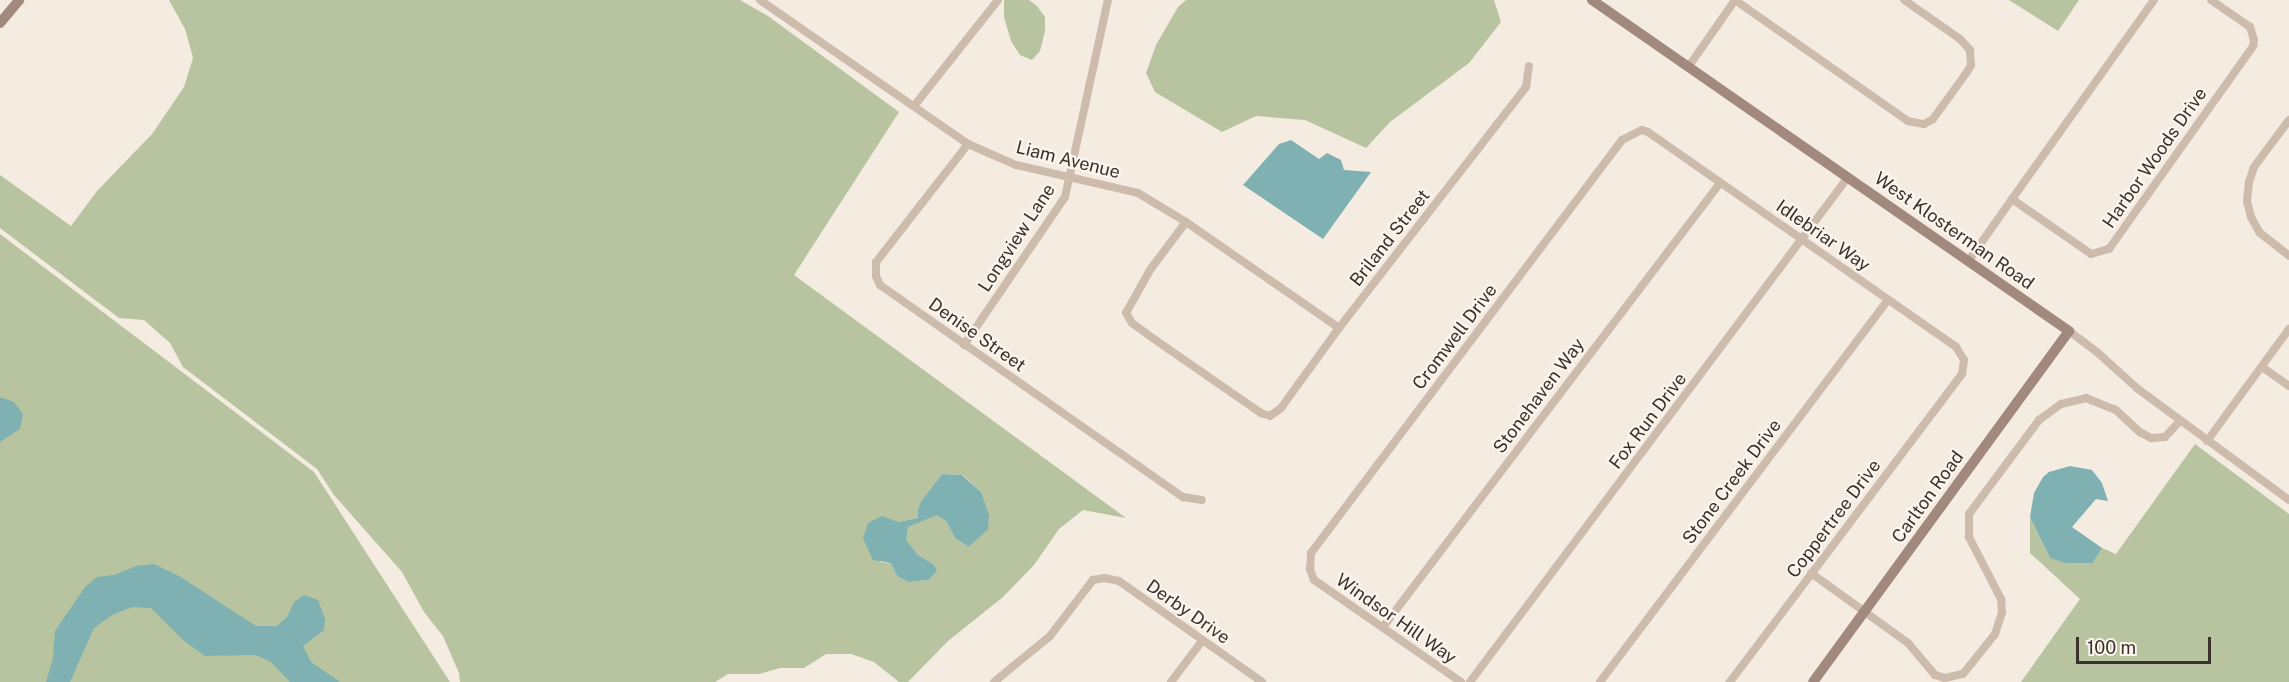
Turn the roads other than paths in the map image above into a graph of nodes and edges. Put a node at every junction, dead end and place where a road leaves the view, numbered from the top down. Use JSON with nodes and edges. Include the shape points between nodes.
{"nodes":[{"id":1,"x":19,"y":0,"type":"edge"},
{"id":2,"x":760,"y":0,"type":"edge"},
{"id":3,"x":998,"y":0,"type":"edge"},
{"id":4,"x":1108,"y":0,"type":"edge"},
{"id":5,"x":1735,"y":0,"type":"edge"},
{"id":6,"x":1904,"y":0,"type":"edge"},
{"id":7,"x":2154,"y":0,"type":"edge"},
{"id":8,"x":2211,"y":0,"type":"edge"},
{"id":9,"x":1598,"y":2,"type":"edge"},
{"id":10,"x":0,"y":22,"type":"edge"},
{"id":11,"x":1529,"y":66,"type":"dead end"},
{"id":12,"x":1689,"y":66,"type":"junction"},
{"id":13,"x":914,"y":106,"type":"junction"},
{"id":14,"x":2289,"y":120,"type":"edge"},
{"id":15,"x":1648,"y":132,"type":"joint"},
{"id":16,"x":968,"y":144,"type":"junction"},
{"id":17,"x":1070,"y":176,"type":"junction"},
{"id":18,"x":1848,"y":177,"type":"junction"},
{"id":19,"x":1720,"y":183,"type":"junction"},
{"id":20,"x":2012,"y":199,"type":"junction"},
{"id":21,"x":1186,"y":222,"type":"junction"},
{"id":22,"x":1804,"y":240,"type":"junction"},
{"id":23,"x":2289,"y":256,"type":"edge"},
{"id":24,"x":1969,"y":260,"type":"junction"},
{"id":25,"x":1888,"y":300,"type":"junction"},
{"id":26,"x":1339,"y":328,"type":"junction"},
{"id":27,"x":2289,"y":329,"type":"edge"},
{"id":28,"x":2069,"y":331,"type":"junction"},
{"id":29,"x":964,"y":345,"type":"junction"},
{"id":30,"x":2262,"y":367,"type":"junction"},
{"id":31,"x":1962,"y":374,"type":"joint"},
{"id":32,"x":2289,"y":386,"type":"edge"},
{"id":33,"x":2180,"y":421,"type":"junction"},
{"id":34,"x":2207,"y":441,"type":"junction"},
{"id":35,"x":1202,"y":500,"type":"dead end"},
{"id":36,"x":2289,"y":500,"type":"edge"},
{"id":37,"x":1811,"y":573,"type":"junction"},
{"id":38,"x":1314,"y":580,"type":"joint"},
{"id":39,"x":1864,"y":612,"type":"junction"},
{"id":40,"x":1383,"y":627,"type":"junction"},
{"id":41,"x":1202,"y":641,"type":"junction"},
{"id":42,"x":996,"y":682,"type":"edge"},
{"id":43,"x":1172,"y":682,"type":"edge"},
{"id":44,"x":1262,"y":682,"type":"edge"},
{"id":45,"x":1461,"y":682,"type":"edge"},
{"id":46,"x":1470,"y":682,"type":"edge"},
{"id":47,"x":1600,"y":682,"type":"edge"},
{"id":48,"x":1730,"y":682,"type":"edge"},
{"id":49,"x":1813,"y":682,"type":"edge"}],
"edges":[{"from":1,"to":10,"type":"street"},
{"from":2,"to":13,"type":"street","name":"Liam Avenue"},
{"from":3,"to":13,"type":"street"},
{"from":4,"to":17,"type":"street","name":"Longview Lane"},
{"from":5,"to":6,"type":"street","via":[[1908,121],[1924,124],[1933,119],[1967,72],[1972,57],[1965,43]]},
{"from":5,"to":12,"type":"street"},
{"from":7,"to":20,"type":"street"},
{"from":8,"to":20,"type":"street","name":"Harbor Woods Drive","via":[[2250,27],[2253,46],[2109,249],[2099,254],[2085,251]]},
{"from":9,"to":12,"type":"street","name":"West Klosterman Road"},
{"from":11,"to":26,"type":"street","name":"Briland Street","via":[[1526,87]]},
{"from":12,"to":18,"type":"street","name":"West Klosterman Road"},
{"from":13,"to":16,"type":"street","name":"Liam Avenue"},
{"from":14,"to":23,"type":"street","via":[[2254,167],[2247,201],[2260,233]]},
{"from":15,"to":19,"type":"street","name":"Idlebriar Way"},
{"from":15,"to":38,"type":"street","name":"Cromwell Drive","via":[[1636,132],[1623,140],[1311,553],[1309,564]]},
{"from":16,"to":17,"type":"street","name":"Liam Avenue","via":[[1016,165]]},
{"from":16,"to":29,"type":"street","name":"Denise Street","via":[[875,267],[884,288]]},
{"from":17,"to":21,"type":"street","name":"Liam Avenue","via":[[1138,193]]},
{"from":17,"to":29,"type":"street","name":"Longview Lane","via":[[1060,206]]},
{"from":18,"to":22,"type":"street","name":"Fox Run Drive"},
{"from":18,"to":24,"type":"street","name":"West Klosterman Road"},
{"from":19,"to":22,"type":"street","name":"Idlebriar Way"},
{"from":19,"to":40,"type":"street","name":"Stonehaven Way"},
{"from":20,"to":24,"type":"street"},
{"from":21,"to":26,"type":"street","name":"Liam Avenue"},
{"from":21,"to":26,"type":"street","name":"Briland Street","via":[[1150,270],[1126,313],[1132,323],[1154,339],[1270,416],[1281,408]]},
{"from":22,"to":25,"type":"street","name":"Idlebriar Way"},
{"from":22,"to":46,"type":"street","name":"Fox Run Drive"},
{"from":24,"to":28,"type":"street","name":"West Klosterman Road"},
{"from":25,"to":31,"type":"street","name":"Idlebriar Way","via":[[1960,351],[1964,360]]},
{"from":25,"to":47,"type":"street","name":"Stone Creek Drive"},
{"from":27,"to":30,"type":"street"},
{"from":28,"to":33,"type":"street","name":"West Klosterman Road"},
{"from":28,"to":39,"type":"street","name":"Carlton Road"},
{"from":29,"to":35,"type":"street","name":"Denise Street","via":[[1183,496]]},
{"from":30,"to":32,"type":"street"},
{"from":30,"to":34,"type":"street"},
{"from":31,"to":37,"type":"street","name":"Coppertree Drive"},
{"from":33,"to":34,"type":"street","name":"West Klosterman Road"},
{"from":33,"to":39,"type":"street","via":[[2165,437],[2151,438],[2116,410],[2086,398],[2061,404],[2039,420],[1969,514],[1969,537],[2002,605],[1995,634],[1963,674],[1945,678],[1935,675],[1908,643]]},
{"from":34,"to":36,"type":"street","name":"West Klosterman Road"},
{"from":37,"to":39,"type":"street"},
{"from":37,"to":48,"type":"street","name":"Coppertree Drive"},
{"from":38,"to":40,"type":"street","name":"Windsor Hill Way"},
{"from":39,"to":49,"type":"street","name":"Carlton Road"},
{"from":40,"to":45,"type":"street","name":"Windsor Hill Way"},
{"from":41,"to":42,"type":"street","name":"Derby Drive","via":[[1119,581],[1093,580],[1050,636]]},
{"from":41,"to":43,"type":"street"},
{"from":41,"to":44,"type":"street","name":"Derby Drive"}]}
